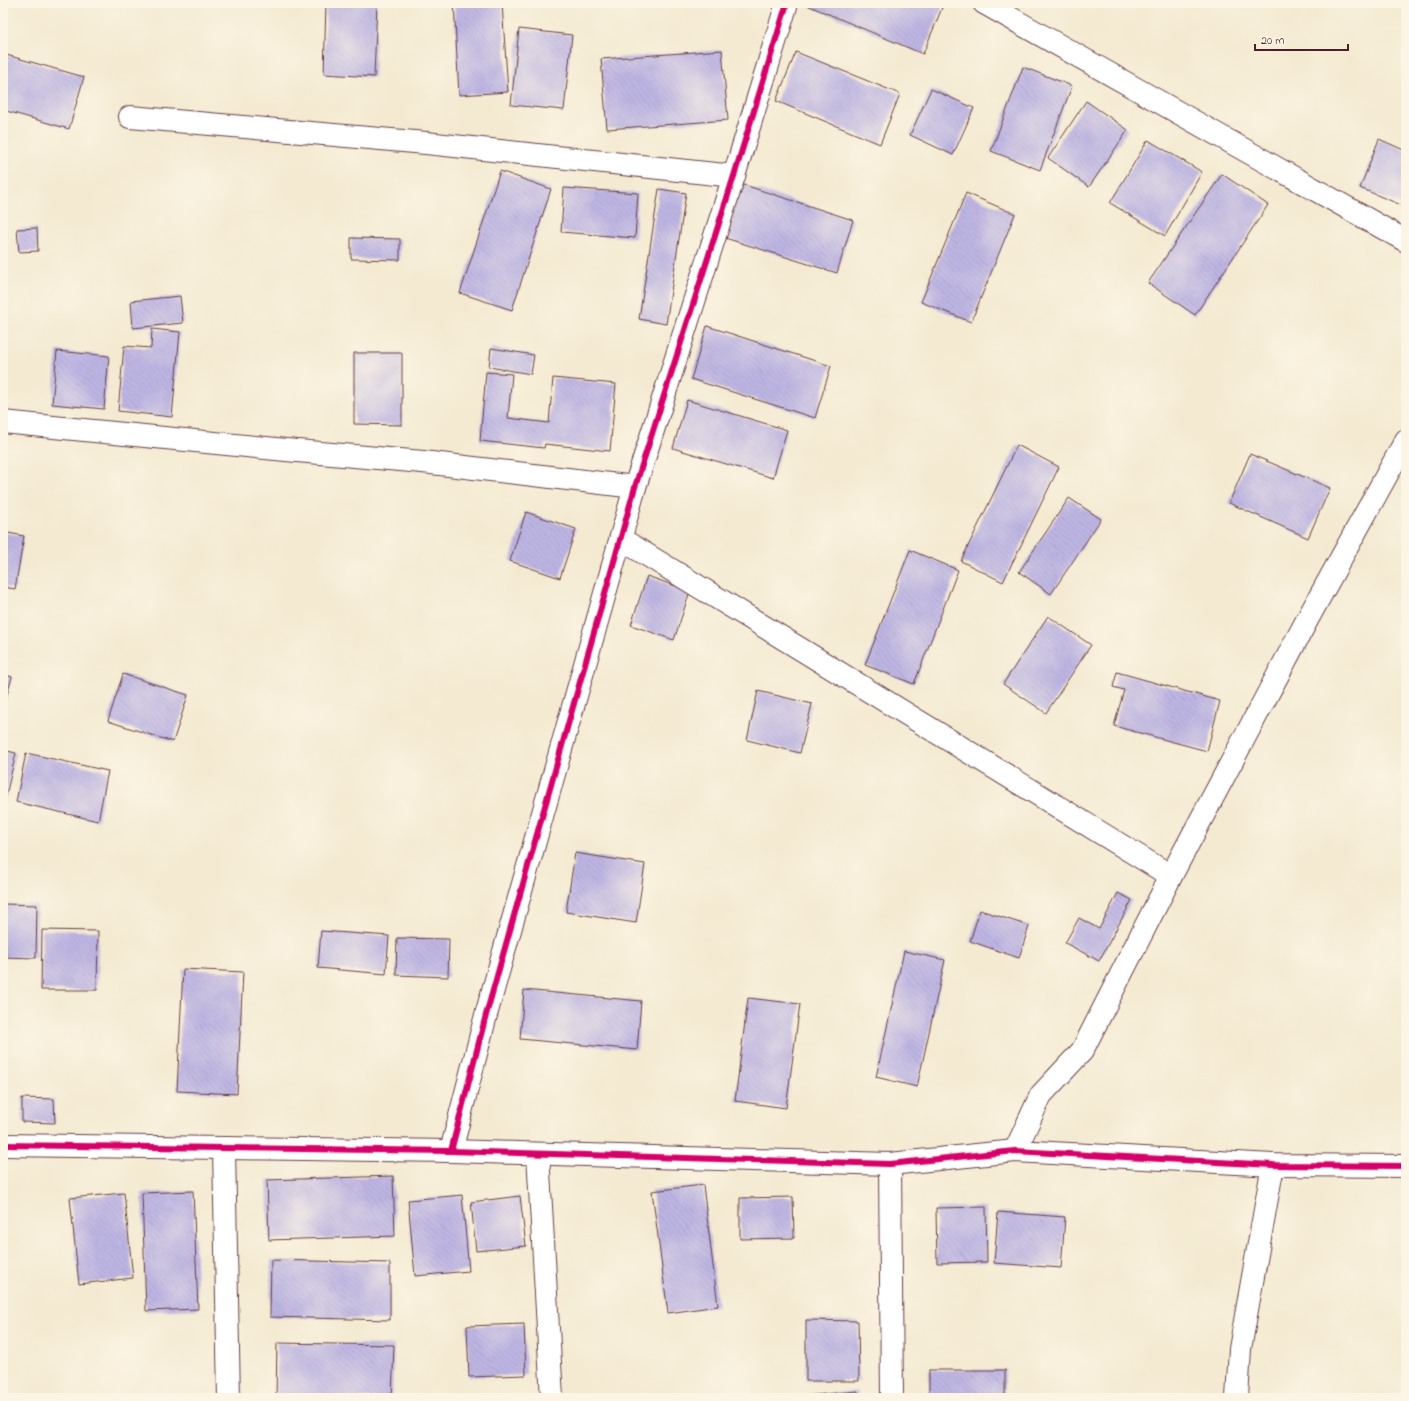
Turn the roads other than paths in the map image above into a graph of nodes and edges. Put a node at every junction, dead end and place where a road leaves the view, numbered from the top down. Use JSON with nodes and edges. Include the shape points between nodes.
{"nodes":[{"id":1,"x":787,"y":3,"type":"edge"},
{"id":2,"x":984,"y":3,"type":"edge"},
{"id":3,"x":130,"y":117,"type":"dead end"},
{"id":4,"x":734,"y":176,"type":"junction"},
{"id":5,"x":1406,"y":241,"type":"edge"},
{"id":6,"x":3,"y":422,"type":"edge"},
{"id":7,"x":1406,"y":440,"type":"edge"},
{"id":8,"x":635,"y":487,"type":"junction"},
{"id":9,"x":621,"y":539,"type":"junction"},
{"id":10,"x":1171,"y":876,"type":"junction"},
{"id":11,"x":3,"y":1145,"type":"edge"},
{"id":12,"x":224,"y":1149,"type":"junction"},
{"id":13,"x":450,"y":1151,"type":"junction"},
{"id":14,"x":1015,"y":1151,"type":"junction"},
{"id":15,"x":538,"y":1154,"type":"junction"},
{"id":16,"x":890,"y":1164,"type":"junction"},
{"id":17,"x":1273,"y":1166,"type":"junction"},
{"id":18,"x":1406,"y":1166,"type":"edge"},
{"id":19,"x":229,"y":1398,"type":"edge"},
{"id":20,"x":552,"y":1398,"type":"edge"},
{"id":21,"x":892,"y":1398,"type":"edge"},
{"id":22,"x":1237,"y":1398,"type":"edge"}],
"edges":[{"from":1,"to":4,"type":"street"},
{"from":2,"to":5,"type":"street"},
{"from":3,"to":4,"type":"street","via":[[426,143]]},
{"from":4,"to":8,"type":"street"},
{"from":6,"to":8,"type":"street","via":[[423,462]]},
{"from":7,"to":10,"type":"street"},
{"from":8,"to":9,"type":"street"},
{"from":9,"to":10,"type":"street"},
{"from":9,"to":13,"type":"street"},
{"from":10,"to":14,"type":"street","via":[[1082,1051],[1041,1095]]},
{"from":11,"to":12,"type":"street"},
{"from":12,"to":13,"type":"street"},
{"from":12,"to":19,"type":"street"},
{"from":13,"to":15,"type":"street"},
{"from":14,"to":16,"type":"street"},
{"from":14,"to":17,"type":"street"},
{"from":15,"to":16,"type":"street"},
{"from":15,"to":20,"type":"street"},
{"from":16,"to":21,"type":"street"},
{"from":17,"to":18,"type":"street"},
{"from":17,"to":22,"type":"street","via":[[1240,1349]]}]}
